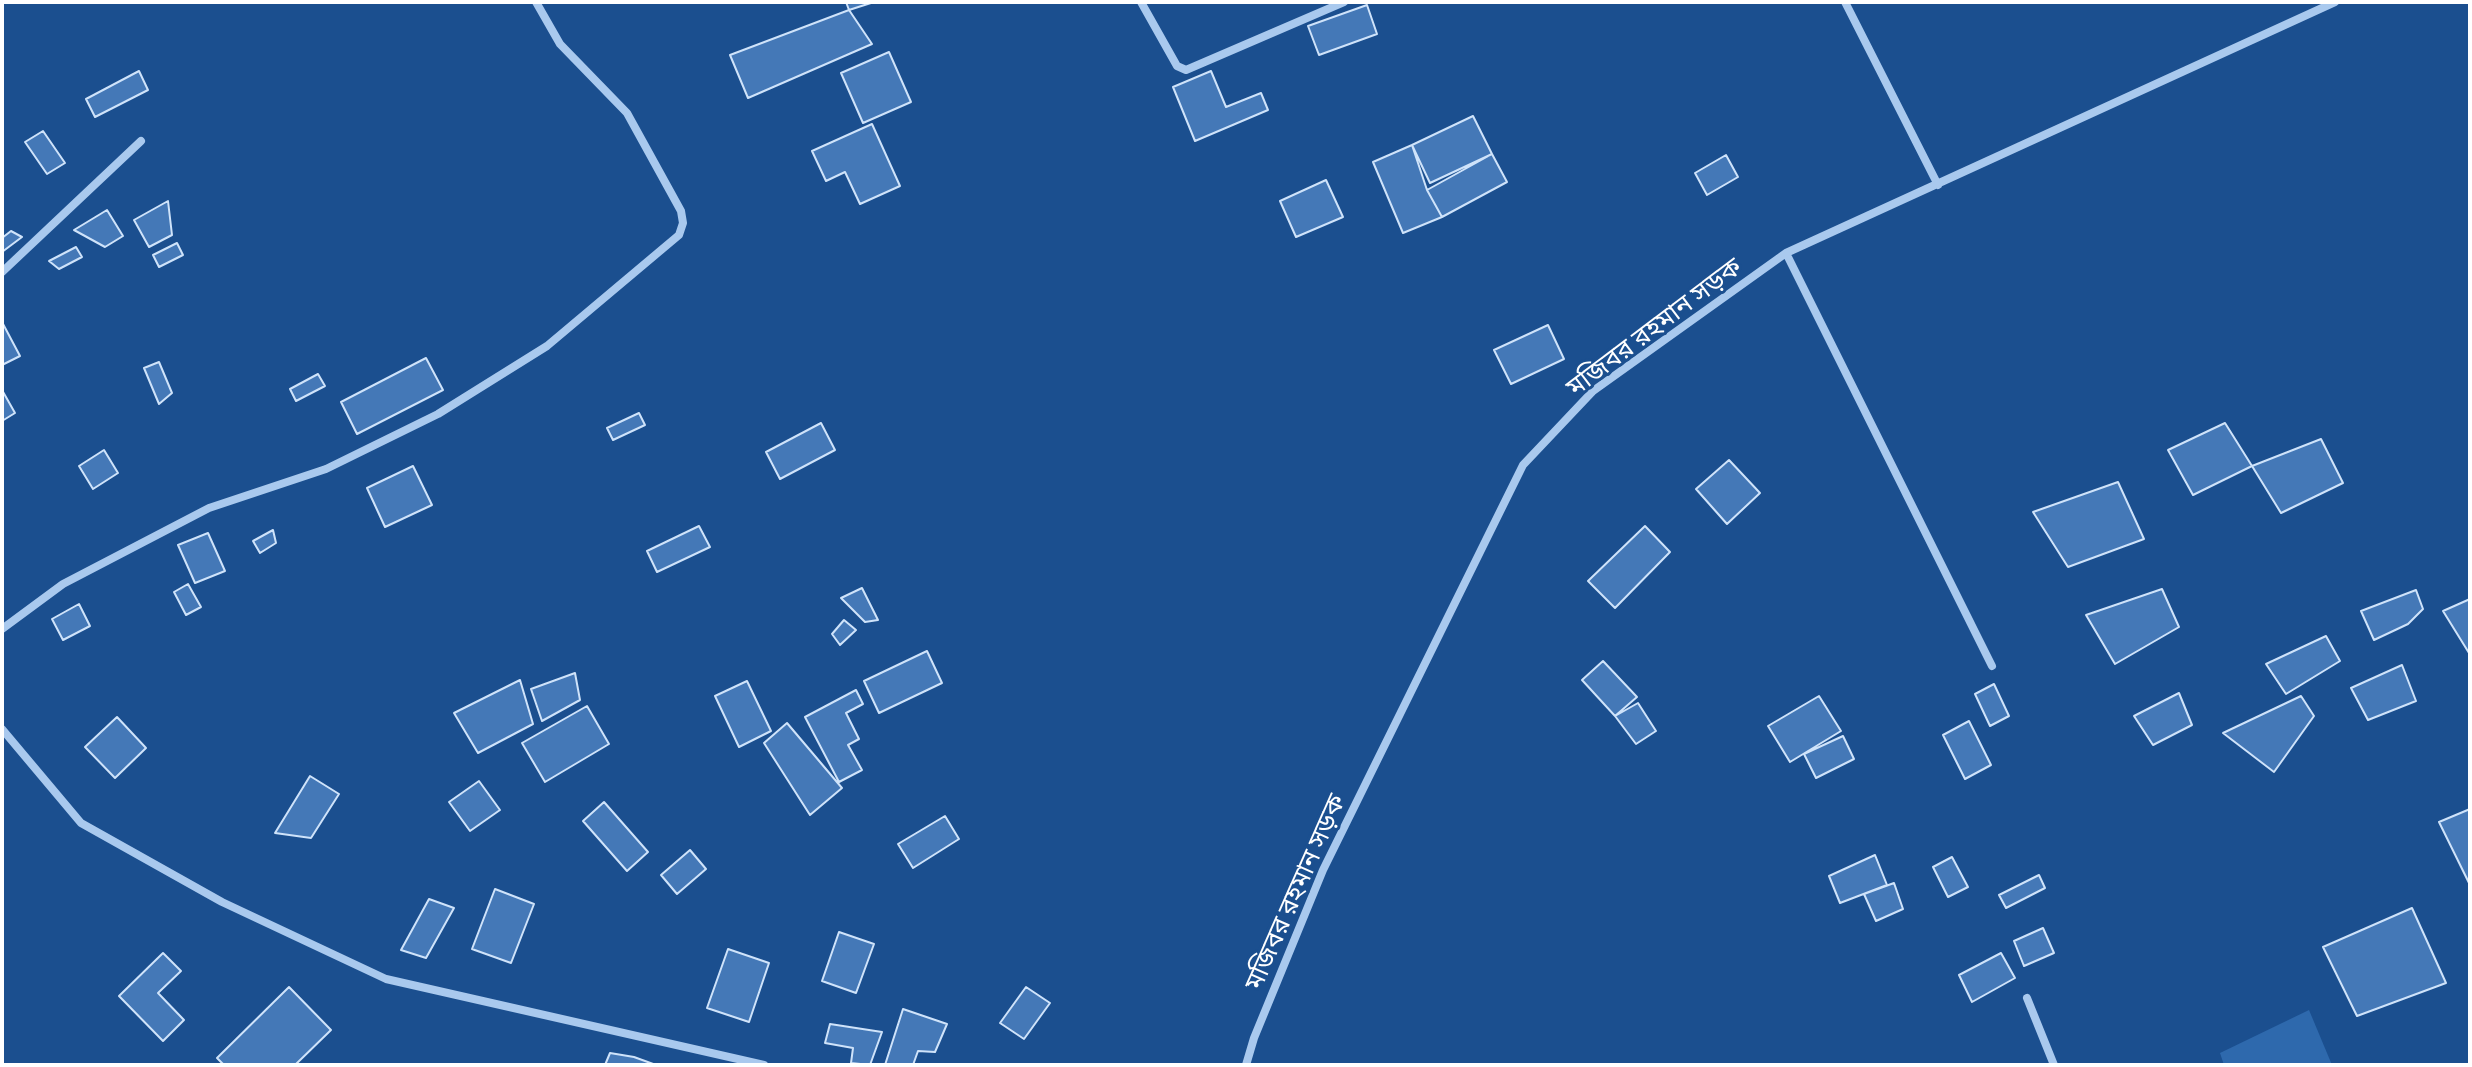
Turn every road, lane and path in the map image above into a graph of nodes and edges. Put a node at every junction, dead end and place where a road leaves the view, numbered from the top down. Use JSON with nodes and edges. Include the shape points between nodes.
{"nodes":[{"id":1,"x":536,"y":2,"type":"edge"},
{"id":2,"x":1141,"y":2,"type":"edge"},
{"id":3,"x":1344,"y":2,"type":"edge"},
{"id":4,"x":1845,"y":2,"type":"edge"},
{"id":5,"x":2335,"y":2,"type":"edge"},
{"id":6,"x":141,"y":141,"type":"dead end"},
{"id":7,"x":1938,"y":185,"type":"junction"},
{"id":8,"x":1786,"y":253,"type":"junction"},
{"id":9,"x":2,"y":272,"type":"edge"},
{"id":10,"x":2,"y":629,"type":"edge"},
{"id":11,"x":1992,"y":666,"type":"dead end"},
{"id":12,"x":2,"y":729,"type":"edge"},
{"id":13,"x":2027,"y":998,"type":"dead end"},
{"id":14,"x":764,"y":1065,"type":"edge"},
{"id":15,"x":1246,"y":1065,"type":"edge"},
{"id":16,"x":2054,"y":1065,"type":"edge"}],
"edges":[{"from":1,"to":10,"type":"street","via":[[560,44],[627,113],[681,211],[679,235],[547,346],[438,414],[326,469],[209,508],[63,584]]},
{"from":2,"to":3,"type":"street","via":[[1177,66],[1186,70]]},
{"from":4,"to":7,"type":"street"},
{"from":5,"to":7,"type":"street","name":"মজিবর রহমান সড়ক"},
{"from":6,"to":9,"type":"street"},
{"from":7,"to":8,"type":"street","name":"মজিবর রহমান সড়ক"},
{"from":8,"to":11,"type":"street"},
{"from":8,"to":15,"type":"street","name":"মজিবর রহমান সড়ক","via":[[1593,391],[1523,465],[1323,870]]},
{"from":12,"to":14,"type":"street","via":[[81,823],[222,902],[386,979]]},
{"from":13,"to":16,"type":"street"}]}
